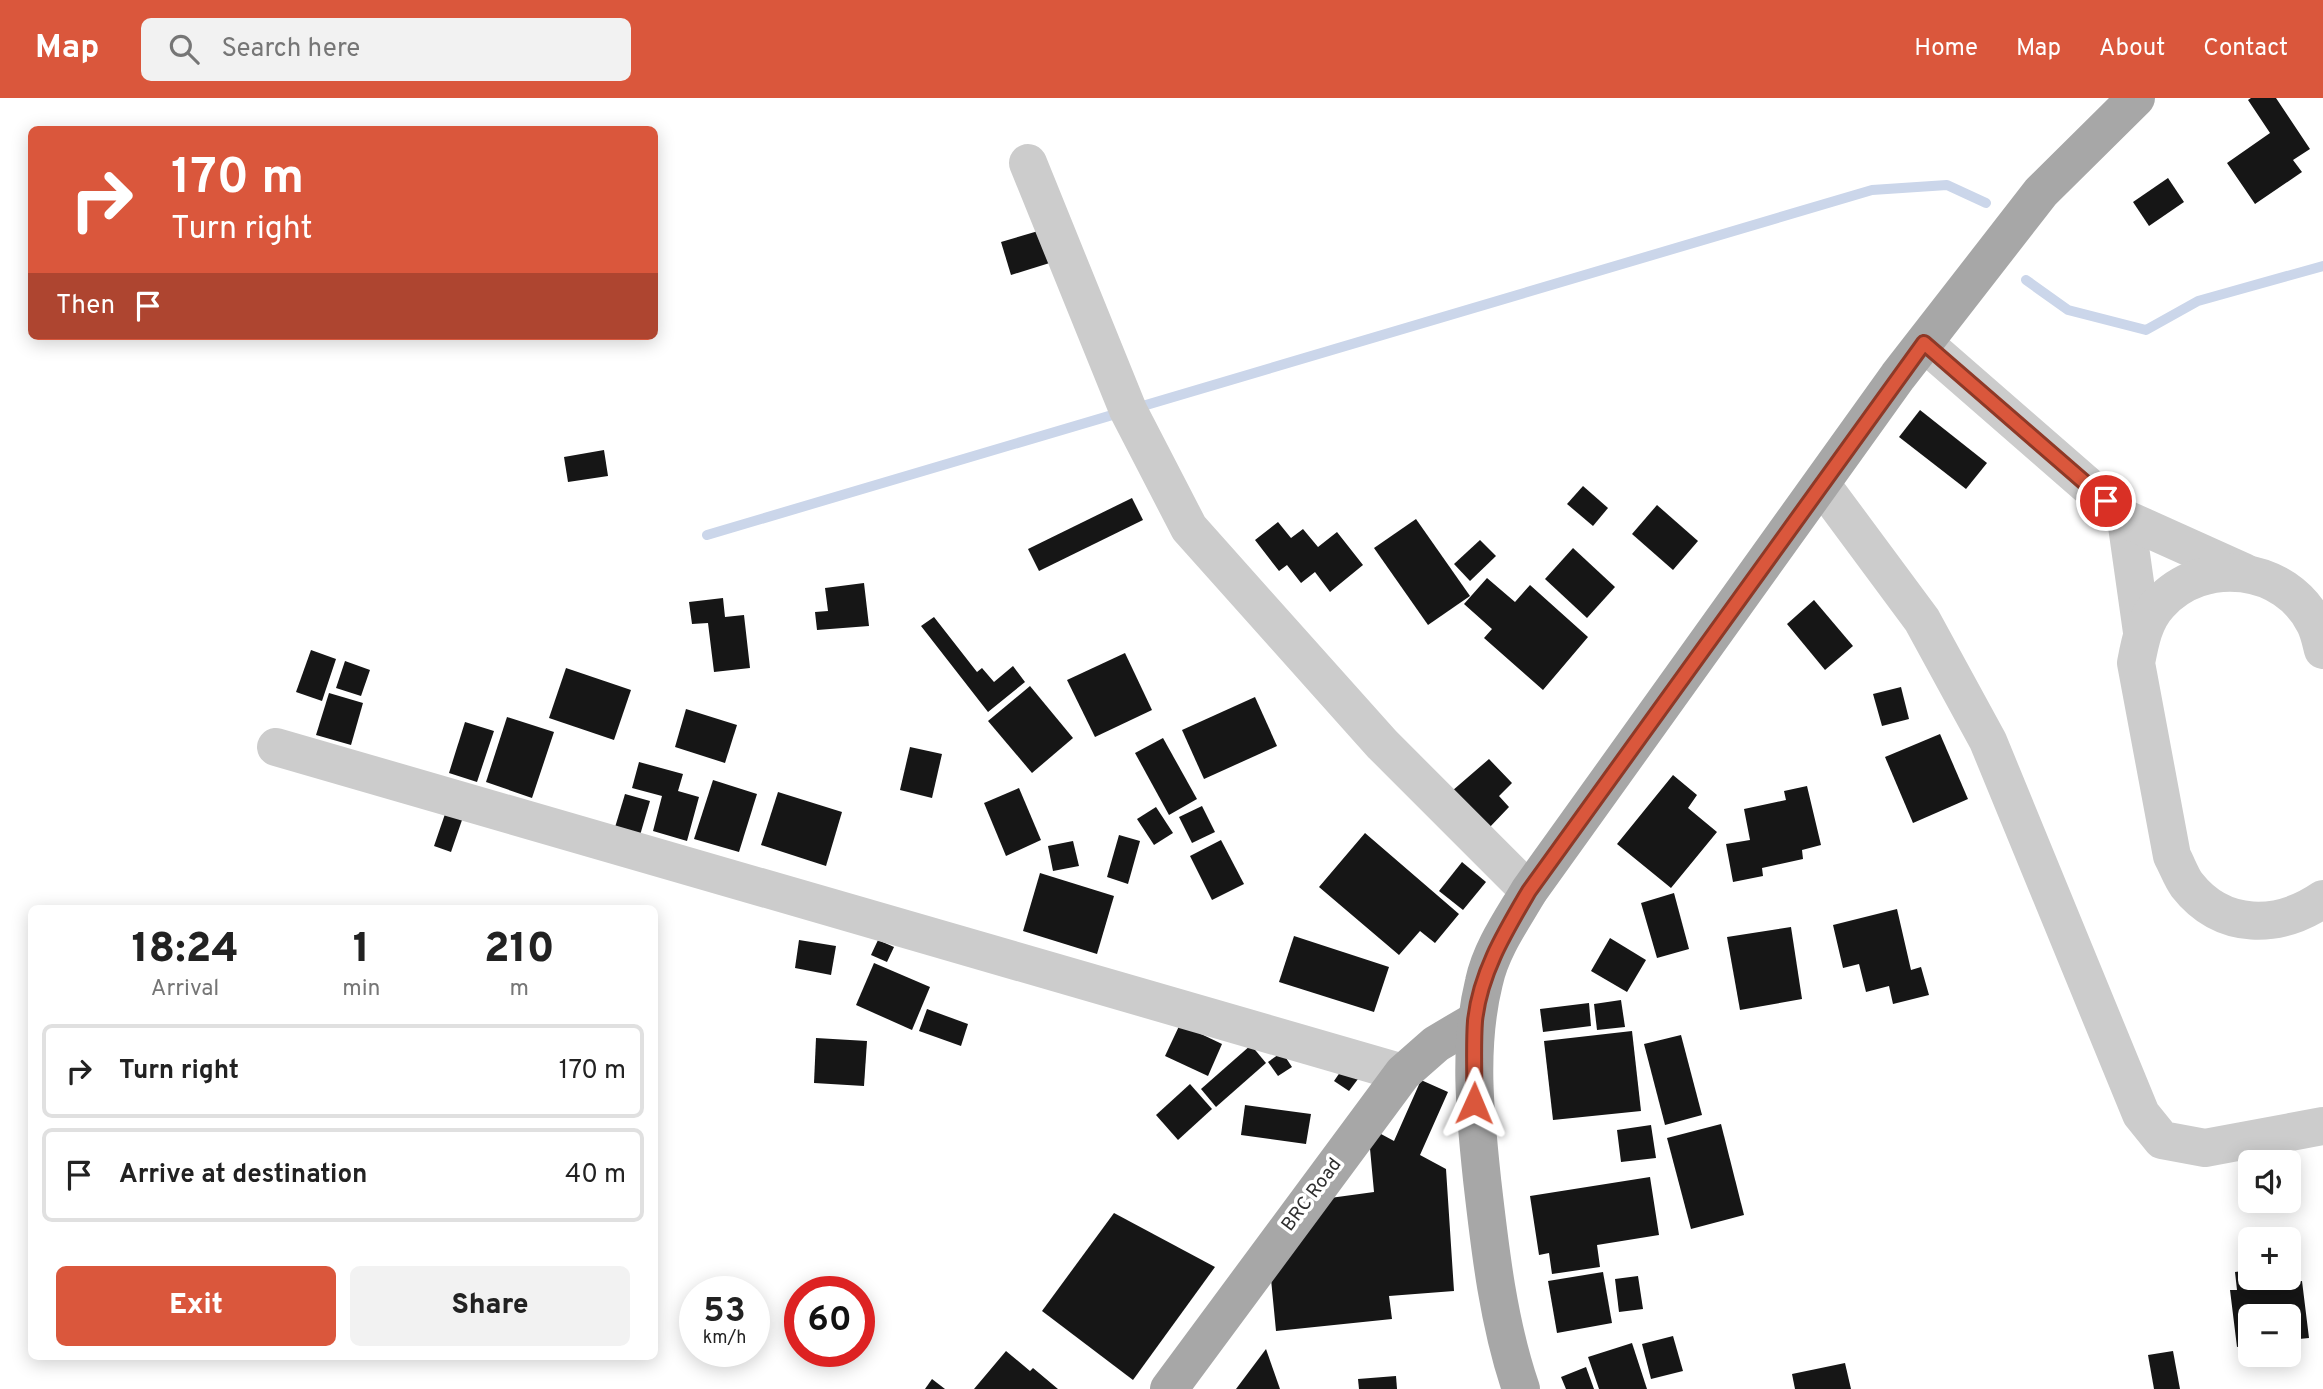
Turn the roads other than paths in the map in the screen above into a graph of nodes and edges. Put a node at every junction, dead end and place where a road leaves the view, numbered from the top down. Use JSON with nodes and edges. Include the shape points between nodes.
{"nodes":[{"id":1,"x":2136,"y":98,"type":"edge"},
{"id":2,"x":1028,"y":163,"type":"dead end"},
{"id":3,"x":1924,"y":343,"type":"junction"},
{"id":4,"x":1822,"y":485,"type":"junction"},
{"id":5,"x":2126,"y":519,"type":"junction"},
{"id":6,"x":2244,"y":572,"type":"junction"},
{"id":7,"x":2142,"y":632,"type":"junction"},
{"id":8,"x":2323,"y":650,"type":"edge"},
{"id":9,"x":276,"y":747,"type":"dead end"},
{"id":10,"x":1529,"y":891,"type":"junction"},
{"id":11,"x":2323,"y":899,"type":"edge"},
{"id":12,"x":1475,"y":1021,"type":"junction"},
{"id":13,"x":1403,"y":1073,"type":"junction"},
{"id":14,"x":2323,"y":1126,"type":"edge"},
{"id":15,"x":1169,"y":1389,"type":"edge"},
{"id":16,"x":1521,"y":1389,"type":"edge"}],
"edges":[{"from":1,"to":3,"type":"main road","via":[[2041,192]]},
{"from":2,"to":10,"type":"street","via":[[1128,410],[1189,528],[1382,744]]},
{"from":3,"to":4,"type":"main road"},
{"from":3,"to":5,"type":"street"},
{"from":4,"to":10,"type":"main road"},
{"from":4,"to":14,"type":"street","via":[[1922,620],[1988,740],[2141,1114],[2162,1140],[2205,1148]]},
{"from":5,"to":6,"type":"street"},
{"from":5,"to":7,"type":"street"},
{"from":6,"to":7,"type":"street","via":[[2214,573],[2183,584],[2159,604]]},
{"from":6,"to":8,"type":"street","via":[[2273,581],[2298,600],[2315,624]]},
{"from":7,"to":11,"type":"street","via":[[2136,663],[2172,856],[2187,884],[2210,907],[2240,920],[2272,922],[2301,914]]},
{"from":9,"to":13,"type":"street"},
{"from":10,"to":12,"type":"main road","via":[[1484,978]]},
{"from":12,"to":13,"type":"main road","name":"BRC Road","via":[[1436,1044]]},
{"from":12,"to":16,"type":"main road","via":[[1474,1103],[1486,1210],[1499,1300]]},
{"from":13,"to":15,"type":"main road","name":"BRC Road"}]}
